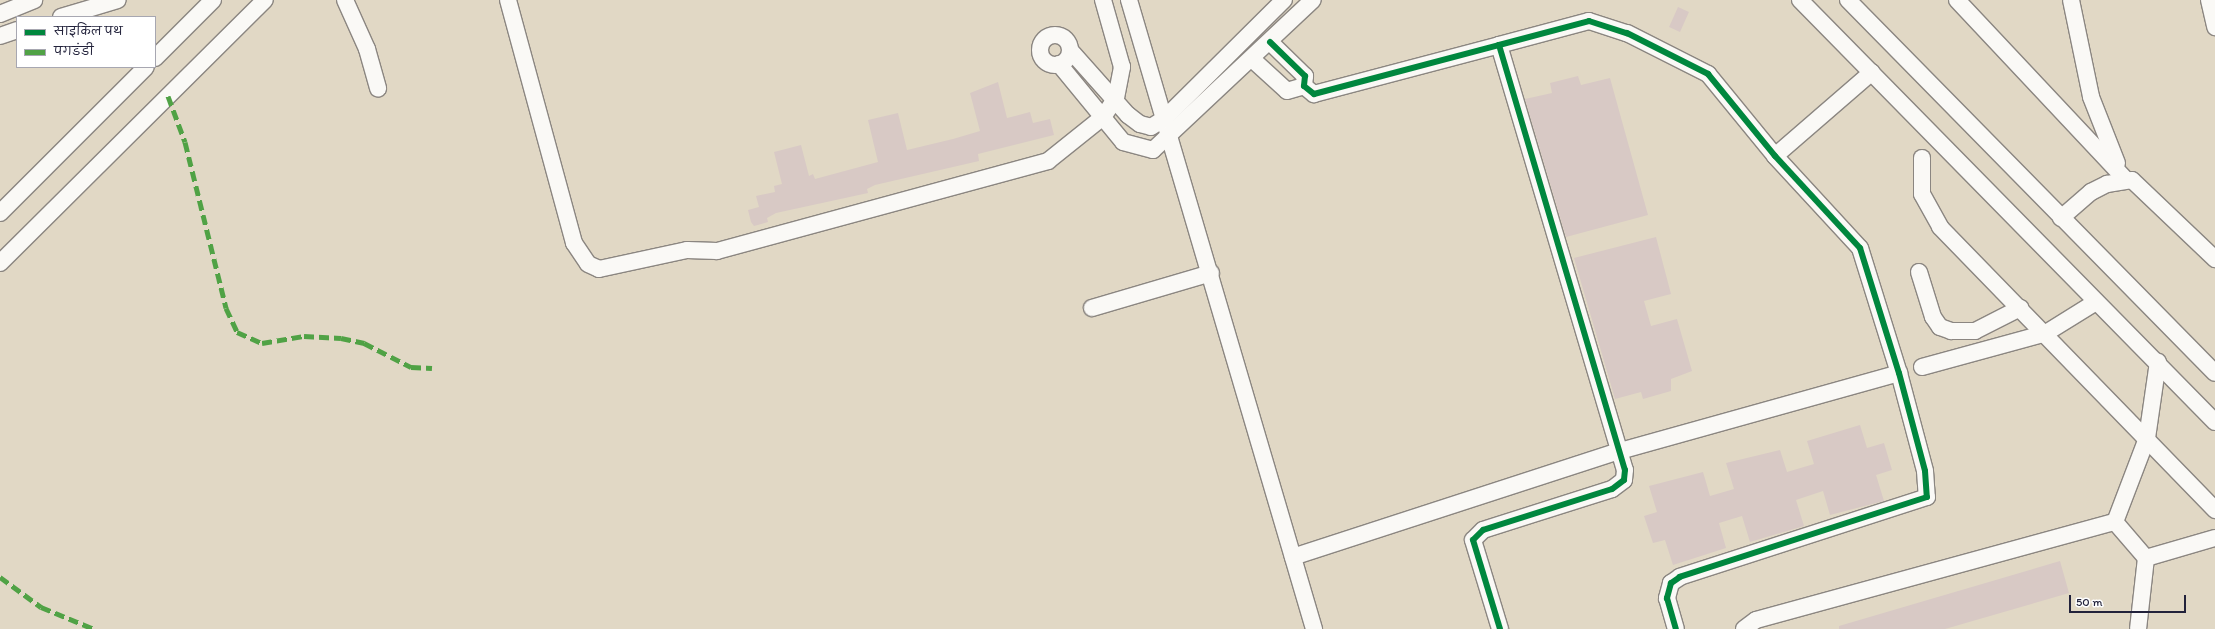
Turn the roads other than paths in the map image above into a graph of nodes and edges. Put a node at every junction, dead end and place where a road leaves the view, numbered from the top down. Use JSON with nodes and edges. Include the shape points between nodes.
{"nodes":[{"id":1,"x":34,"y":0,"type":"edge"},
{"id":2,"x":118,"y":0,"type":"edge"},
{"id":3,"x":214,"y":0,"type":"edge"},
{"id":4,"x":265,"y":0,"type":"edge"},
{"id":5,"x":345,"y":0,"type":"edge"},
{"id":6,"x":508,"y":0,"type":"edge"},
{"id":7,"x":1103,"y":0,"type":"edge"},
{"id":8,"x":1129,"y":0,"type":"edge"},
{"id":9,"x":1284,"y":0,"type":"edge"},
{"id":10,"x":1313,"y":0,"type":"edge"},
{"id":11,"x":1800,"y":0,"type":"edge"},
{"id":12,"x":1848,"y":0,"type":"edge"},
{"id":13,"x":1957,"y":0,"type":"edge"},
{"id":14,"x":2071,"y":0,"type":"edge"},
{"id":15,"x":2208,"y":0,"type":"edge"},
{"id":16,"x":0,"y":14,"type":"edge"},
{"id":17,"x":64,"y":16,"type":"edge"},
{"id":18,"x":2215,"y":27,"type":"edge"},
{"id":19,"x":16,"y":30,"type":"edge"},
{"id":20,"x":0,"y":36,"type":"edge"},
{"id":21,"x":1270,"y":42,"type":"junction"},
{"id":22,"x":1499,"y":44,"type":"junction"},
{"id":23,"x":1070,"y":50,"type":"junction"},
{"id":24,"x":156,"y":57,"type":"edge"},
{"id":25,"x":1252,"y":59,"type":"junction"},
{"id":26,"x":1059,"y":64,"type":"junction"},
{"id":27,"x":145,"y":68,"type":"edge"},
{"id":28,"x":1872,"y":72,"type":"junction"},
{"id":29,"x":1304,"y":86,"type":"junction"},
{"id":30,"x":378,"y":88,"type":"dead end"},
{"id":31,"x":1116,"y":98,"type":"junction"},
{"id":32,"x":1102,"y":117,"type":"junction"},
{"id":33,"x":1164,"y":119,"type":"junction"},
{"id":34,"x":1171,"y":137,"type":"junction"},
{"id":35,"x":1776,"y":156,"type":"junction"},
{"id":36,"x":1922,"y":158,"type":"dead end"},
{"id":37,"x":2125,"y":179,"type":"junction"},
{"id":38,"x":0,"y":213,"type":"edge"},
{"id":39,"x":2061,"y":218,"type":"junction"},
{"id":40,"x":2215,"y":259,"type":"edge"},
{"id":41,"x":0,"y":263,"type":"edge"},
{"id":42,"x":1919,"y":272,"type":"dead end"},
{"id":43,"x":1210,"y":273,"type":"junction"},
{"id":44,"x":2096,"y":302,"type":"junction"},
{"id":45,"x":1092,"y":308,"type":"dead end"},
{"id":46,"x":2020,"y":308,"type":"junction"},
{"id":47,"x":2046,"y":333,"type":"junction"},
{"id":48,"x":2158,"y":362,"type":"junction"},
{"id":49,"x":1922,"y":367,"type":"dead end"},
{"id":50,"x":1899,"y":373,"type":"junction"},
{"id":51,"x":2215,"y":373,"type":"edge"},
{"id":52,"x":2215,"y":422,"type":"edge"},
{"id":53,"x":2147,"y":438,"type":"junction"},
{"id":54,"x":1620,"y":451,"type":"junction"},
{"id":55,"x":2215,"y":510,"type":"edge"},
{"id":56,"x":2114,"y":522,"type":"junction"},
{"id":57,"x":2215,"y":538,"type":"edge"},
{"id":58,"x":1293,"y":557,"type":"junction"},
{"id":59,"x":2146,"y":558,"type":"junction"},
{"id":60,"x":1314,"y":629,"type":"edge"},
{"id":61,"x":1500,"y":629,"type":"edge"},
{"id":62,"x":1676,"y":629,"type":"edge"},
{"id":63,"x":1744,"y":629,"type":"edge"},
{"id":64,"x":2138,"y":629,"type":"edge"}],
"edges":[{"from":1,"to":16,"type":"street"},
{"from":2,"to":17,"type":"street"},
{"from":3,"to":24,"type":"street"},
{"from":4,"to":41,"type":"street"},
{"from":5,"to":30,"type":"street","via":[[367,49]]},
{"from":6,"to":32,"type":"street","via":[[574,243],[588,264],[599,269],[687,250],[717,251],[1048,161]]},
{"from":7,"to":31,"type":"street","via":[[1122,67]]},
{"from":8,"to":33,"type":"street"},
{"from":9,"to":33,"type":"street"},
{"from":10,"to":21,"type":"street"},
{"from":11,"to":28,"type":"street"},
{"from":12,"to":39,"type":"street"},
{"from":13,"to":37,"type":"street"},
{"from":14,"to":37,"type":"street","via":[[2091,97],[2107,143]]},
{"from":15,"to":18,"type":"street"},
{"from":19,"to":20,"type":"street"},
{"from":21,"to":25,"type":"street"},
{"from":21,"to":29,"type":"street","via":[[1305,76]]},
{"from":22,"to":29,"type":"street","via":[[1314,94]]},
{"from":22,"to":35,"type":"street","via":[[1589,21],[1627,33],[1708,74]]},
{"from":22,"to":54,"type":"street"},
{"from":23,"to":26,"type":"street","via":[[1067,59]]},
{"from":23,"to":26,"type":"street","via":[[1068,41],[1060,35],[1046,38],[1041,47],[1042,57],[1050,63]]},
{"from":23,"to":31,"type":"street"},
{"from":25,"to":29,"type":"street","via":[[1287,91]]},
{"from":25,"to":34,"type":"street"},
{"from":26,"to":32,"type":"street"},
{"from":27,"to":38,"type":"street"},
{"from":28,"to":35,"type":"street"},
{"from":28,"to":44,"type":"street"},
{"from":31,"to":32,"type":"street"},
{"from":31,"to":33,"type":"street","via":[[1140,124],[1151,127]]},
{"from":32,"to":34,"type":"street","via":[[1123,142],[1139,149],[1153,150]]},
{"from":33,"to":34,"type":"street"},
{"from":34,"to":43,"type":"street"},
{"from":35,"to":50,"type":"street","via":[[1860,248]]},
{"from":36,"to":46,"type":"street","via":[[1922,194],[1940,227]]},
{"from":37,"to":39,"type":"street","via":[[2091,192]]},
{"from":37,"to":40,"type":"street","via":[[2138,184]]},
{"from":39,"to":51,"type":"street"},
{"from":42,"to":46,"type":"street","via":[[1933,317],[1940,327],[1951,331],[1974,331]]},
{"from":43,"to":45,"type":"street"},
{"from":43,"to":58,"type":"street"},
{"from":44,"to":47,"type":"street"},
{"from":44,"to":48,"type":"street"},
{"from":46,"to":47,"type":"street"},
{"from":47,"to":49,"type":"street"},
{"from":47,"to":53,"type":"street"},
{"from":48,"to":52,"type":"street"},
{"from":48,"to":53,"type":"street"},
{"from":50,"to":54,"type":"street"},
{"from":50,"to":62,"type":"street","via":[[1925,471],[1927,497],[1680,577],[1671,583],[1667,598]]},
{"from":53,"to":55,"type":"street"},
{"from":53,"to":56,"type":"street"},
{"from":54,"to":58,"type":"street"},
{"from":54,"to":61,"type":"street","via":[[1625,470],[1624,480],[1612,489],[1483,530],[1473,540]]},
{"from":56,"to":59,"type":"street"},
{"from":56,"to":63,"type":"street","via":[[1756,620]]},
{"from":57,"to":59,"type":"street"},
{"from":58,"to":60,"type":"street"},
{"from":59,"to":64,"type":"street"}]}
